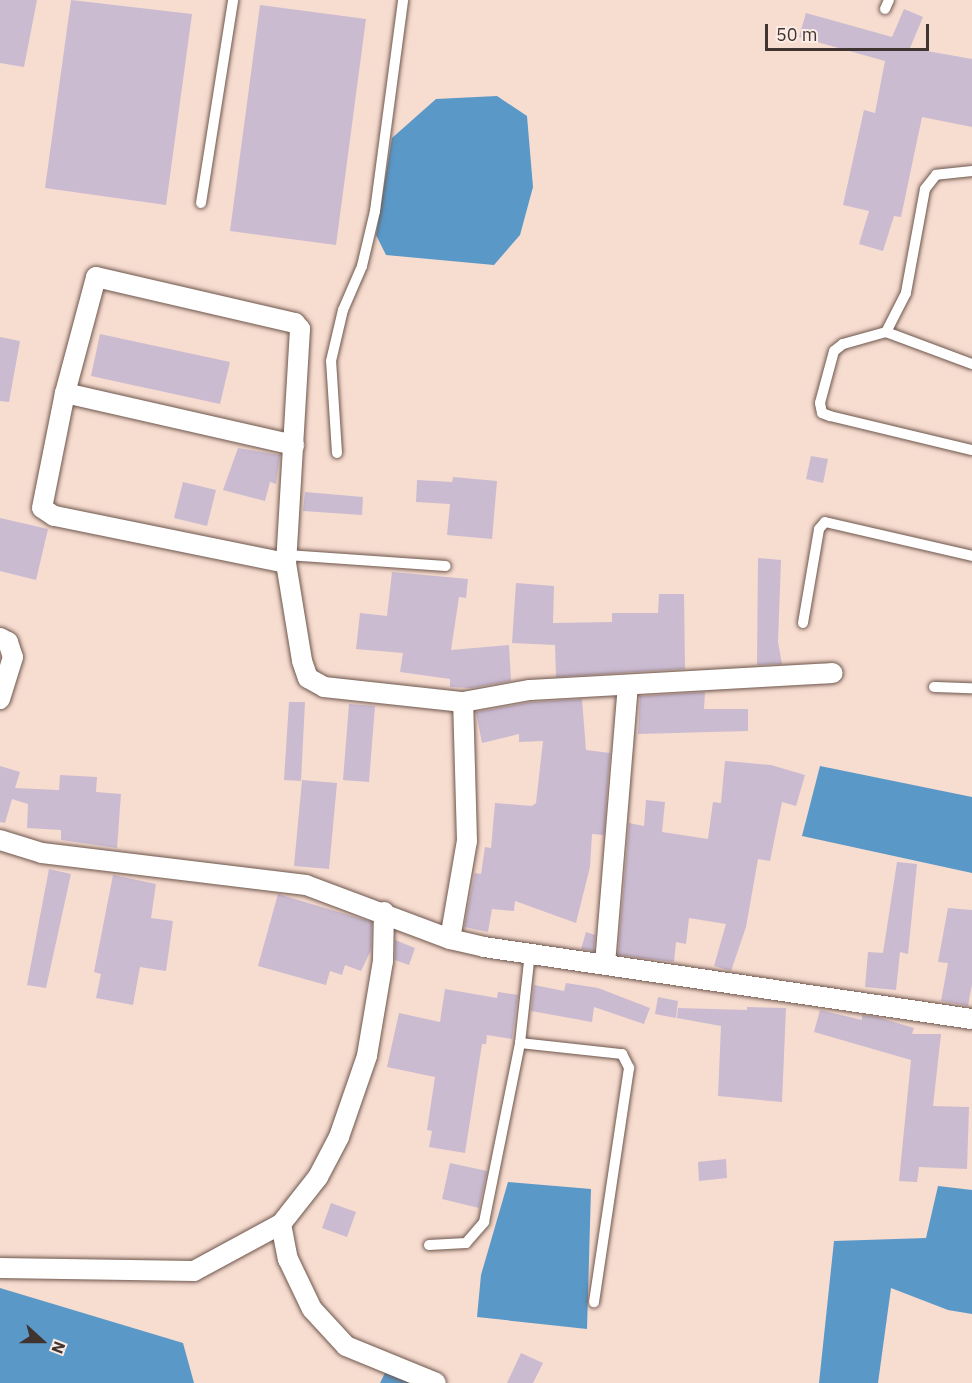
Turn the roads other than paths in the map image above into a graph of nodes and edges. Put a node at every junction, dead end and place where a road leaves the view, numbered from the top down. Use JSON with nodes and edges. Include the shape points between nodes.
{"nodes":[{"id":1,"x":233,"y":0,"type":"edge"},
{"id":2,"x":403,"y":0,"type":"edge"},
{"id":3,"x":972,"y":171,"type":"edge"},
{"id":4,"x":201,"y":203,"type":"dead end"},
{"id":5,"x":886,"y":332,"type":"junction"},
{"id":6,"x":972,"y":364,"type":"edge"},
{"id":7,"x":65,"y":393,"type":"junction"},
{"id":8,"x":294,"y":445,"type":"junction"},
{"id":9,"x":972,"y":450,"type":"edge"},
{"id":10,"x":337,"y":453,"type":"dead end"},
{"id":11,"x":972,"y":556,"type":"edge"},
{"id":12,"x":286,"y":559,"type":"junction"},
{"id":13,"x":446,"y":566,"type":"dead end"},
{"id":14,"x":803,"y":623,"type":"dead end"},
{"id":15,"x":0,"y":638,"type":"edge"},
{"id":16,"x":833,"y":673,"type":"dead end"},
{"id":17,"x":628,"y":686,"type":"junction"},
{"id":18,"x":934,"y":687,"type":"dead end"},
{"id":19,"x":972,"y":688,"type":"edge"},
{"id":20,"x":0,"y":699,"type":"edge"},
{"id":21,"x":463,"y":702,"type":"junction"},
{"id":22,"x":0,"y":840,"type":"edge"},
{"id":23,"x":384,"y":912,"type":"junction"},
{"id":24,"x":450,"y":939,"type":"junction"},
{"id":25,"x":530,"y":953,"type":"junction"},
{"id":26,"x":605,"y":964,"type":"junction"},
{"id":27,"x":972,"y":1019,"type":"edge"},
{"id":28,"x":520,"y":1043,"type":"junction"},
{"id":29,"x":281,"y":1224,"type":"junction"},
{"id":30,"x":429,"y":1245,"type":"dead end"},
{"id":31,"x":0,"y":1268,"type":"edge"},
{"id":32,"x":594,"y":1302,"type":"dead end"},
{"id":33,"x":436,"y":1383,"type":"edge"}],
"edges":[{"from":1,"to":4,"type":"lane"},
{"from":2,"to":10,"type":"lane","via":[[375,212],[362,266],[343,310],[332,361]]},
{"from":3,"to":5,"type":"lane","via":[[936,175],[925,189],[906,292]]},
{"from":5,"to":6,"type":"lane"},
{"from":5,"to":9,"type":"lane","via":[[843,344],[834,351],[820,403],[822,413]]},
{"from":7,"to":8,"type":"street"},
{"from":7,"to":8,"type":"street","via":[[90,288],[96,277],[103,276],[295,323],[302,337]]},
{"from":7,"to":12,"type":"street","via":[[42,508],[54,516]]},
{"from":8,"to":12,"type":"street"},
{"from":11,"to":14,"type":"lane","via":[[825,522],[819,529]]},
{"from":12,"to":13,"type":"lane"},
{"from":12,"to":21,"type":"street","via":[[308,678],[324,687]]},
{"from":15,"to":20,"type":"street","via":[[8,642],[13,657]]},
{"from":16,"to":17,"type":"street"},
{"from":17,"to":21,"type":"street","via":[[530,690]]},
{"from":17,"to":26,"type":"street"},
{"from":18,"to":19,"type":"lane"},
{"from":21,"to":24,"type":"street","via":[[467,841]]},
{"from":22,"to":23,"type":"street","via":[[42,853],[306,885]]},
{"from":23,"to":24,"type":"street"},
{"from":23,"to":29,"type":"street","via":[[383,961],[367,1056],[339,1137],[318,1177]]},
{"from":24,"to":25,"type":"street"},
{"from":25,"to":26,"type":"street"},
{"from":25,"to":28,"type":"lane"},
{"from":26,"to":27,"type":"street"},
{"from":28,"to":30,"type":"lane","via":[[484,1222],[466,1243]]},
{"from":28,"to":32,"type":"lane","via":[[622,1053],[629,1068]]},
{"from":29,"to":31,"type":"street","via":[[194,1271]]},
{"from":29,"to":33,"type":"street","via":[[288,1259],[312,1309],[346,1346]]}]}
